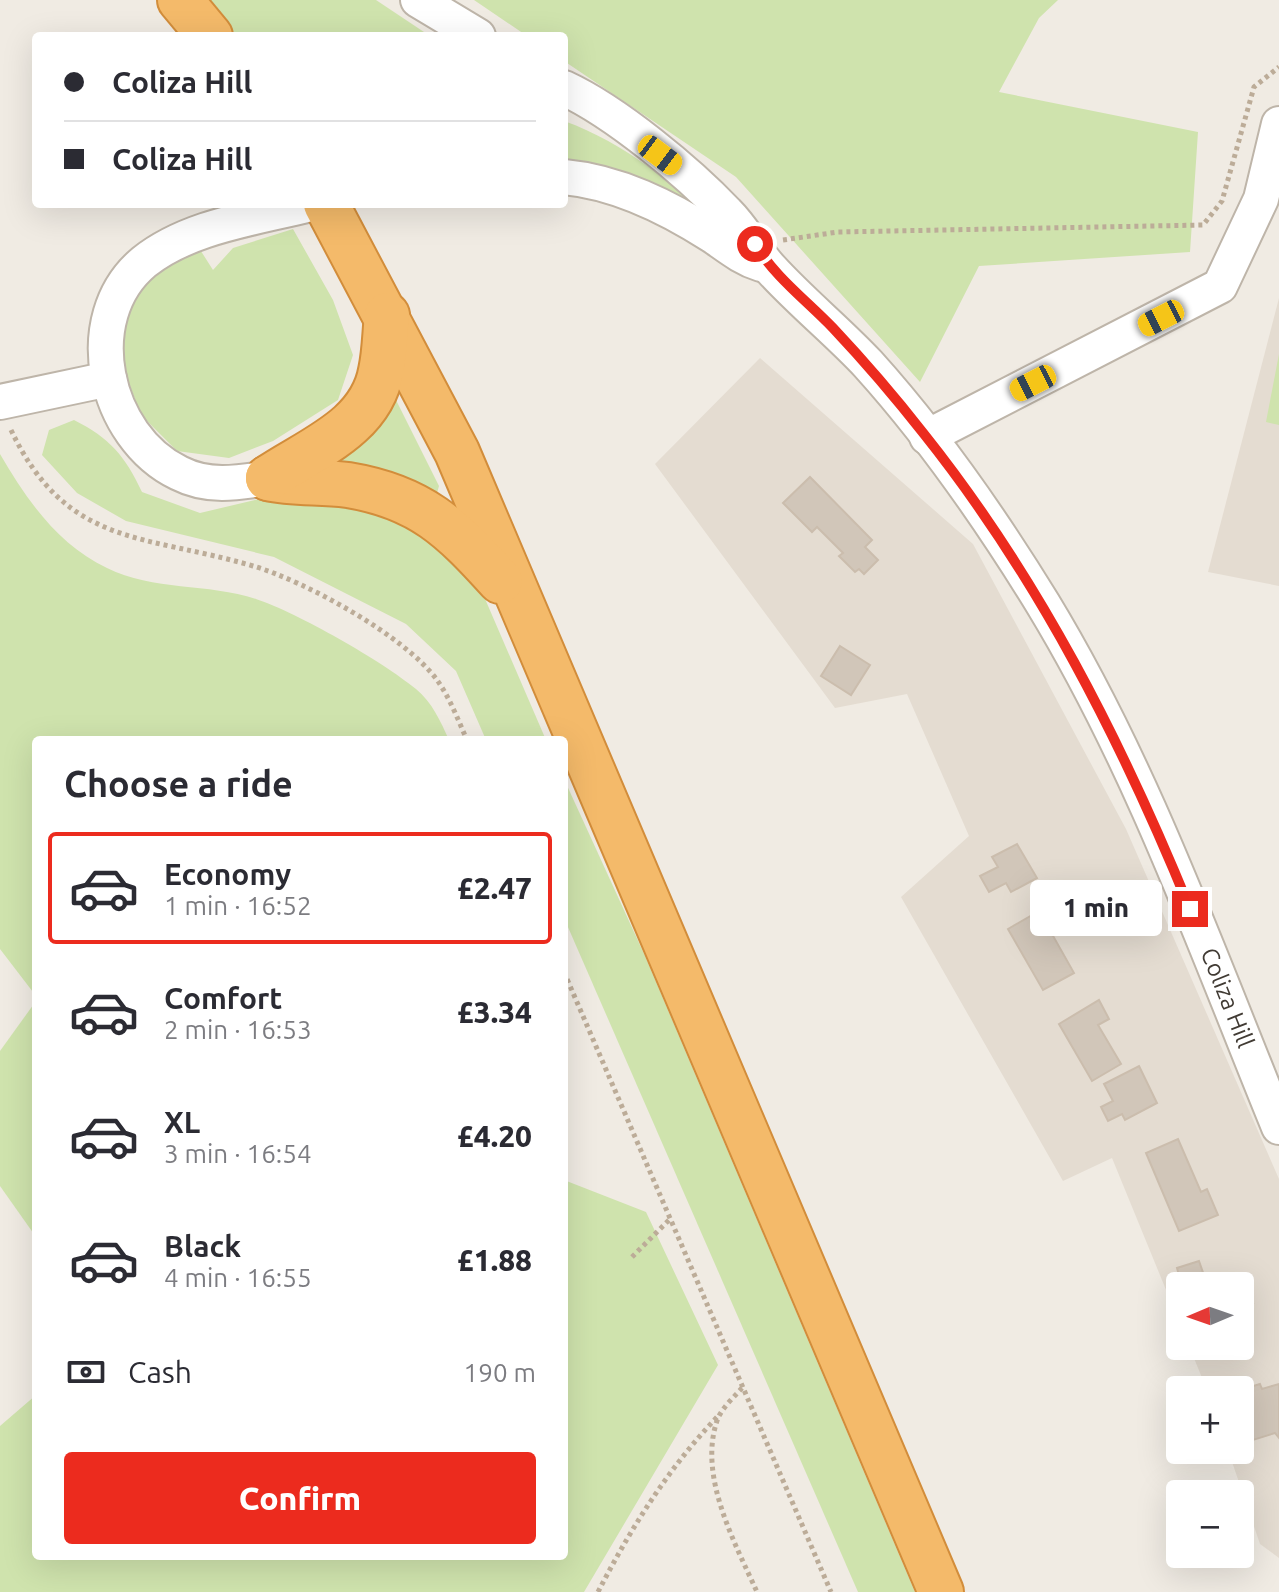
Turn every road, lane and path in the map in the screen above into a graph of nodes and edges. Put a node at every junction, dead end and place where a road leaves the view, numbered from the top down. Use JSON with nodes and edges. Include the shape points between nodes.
{"nodes":[{"id":1,"x":180,"y":0,"type":"edge"},
{"id":2,"x":418,"y":0,"type":"edge"},
{"id":3,"x":207,"y":32,"type":"edge"},
{"id":4,"x":471,"y":32,"type":"edge"},
{"id":5,"x":1279,"y":67,"type":"edge"},
{"id":6,"x":568,"y":90,"type":"edge"},
{"id":7,"x":1279,"y":124,"type":"edge"},
{"id":8,"x":568,"y":178,"type":"edge"},
{"id":9,"x":295,"y":208,"type":"edge"},
{"id":10,"x":328,"y":208,"type":"edge"},
{"id":11,"x":762,"y":256,"type":"junction"},
{"id":12,"x":387,"y":315,"type":"junction"},
{"id":13,"x":109,"y":379,"type":"junction"},
{"id":14,"x":1,"y":401,"type":"edge"},
{"id":15,"x":927,"y":437,"type":"junction"},
{"id":16,"x":268,"y":478,"type":"junction"},
{"id":17,"x":518,"y":601,"type":"junction"},
{"id":18,"x":465,"y":736,"type":"edge"},
{"id":19,"x":568,"y":981,"type":"edge"},
{"id":20,"x":1279,"y":1127,"type":"edge"},
{"id":21,"x":669,"y":1220,"type":"junction"},
{"id":22,"x":632,"y":1257,"type":"dead end"},
{"id":23,"x":742,"y":1388,"type":"junction"},
{"id":24,"x":719,"y":1414,"type":"junction"},
{"id":25,"x":598,"y":1592,"type":"edge"},
{"id":26,"x":757,"y":1592,"type":"edge"},
{"id":27,"x":831,"y":1592,"type":"edge"},
{"id":28,"x":941,"y":1592,"type":"edge"}],
"edges":[{"from":1,"to":3,"type":"highway"},
{"from":2,"to":4,"type":"street"},
{"from":5,"to":11,"type":"path","via":[[1254,87],[1222,201],[1203,225],[838,232]]},
{"from":6,"to":11,"type":"street","name":"Coliza Hill","via":[[679,169]]},
{"from":7,"to":15,"type":"street","via":[[1261,199],[1220,286]]},
{"from":8,"to":11,"type":"street","via":[[648,200],[745,259]]},
{"from":9,"to":13,"type":"street","via":[[218,228],[158,252],[129,278],[108,333]]},
{"from":10,"to":12,"type":"highway"},
{"from":11,"to":15,"type":"street","name":"Coliza Hill","via":[[869,365]]},
{"from":12,"to":16,"type":"highway","via":[[381,374],[359,418]]},
{"from":12,"to":17,"type":"highway","via":[[457,452]]},
{"from":13,"to":14,"type":"street"},
{"from":13,"to":16,"type":"street","via":[[119,413],[163,464],[206,483]]},
{"from":14,"to":18,"type":"path","via":[[23,456],[41,481],[81,517],[134,540],[271,572],[375,626],[438,681]]},
{"from":15,"to":20,"type":"street","name":"Coliza Hill","via":[[1044,605],[1098,707],[1156,827]]},
{"from":16,"to":17,"type":"highway","via":[[347,485],[422,507],[472,550]]},
{"from":17,"to":28,"type":"highway"},
{"from":19,"to":21,"type":"path"},
{"from":21,"to":22,"type":"path"},
{"from":21,"to":23,"type":"path"},
{"from":23,"to":24,"type":"path"},
{"from":23,"to":27,"type":"path"},
{"from":24,"to":25,"type":"path","via":[[684,1451]]},
{"from":24,"to":26,"type":"path","via":[[712,1440],[714,1476],[731,1535]]}]}
